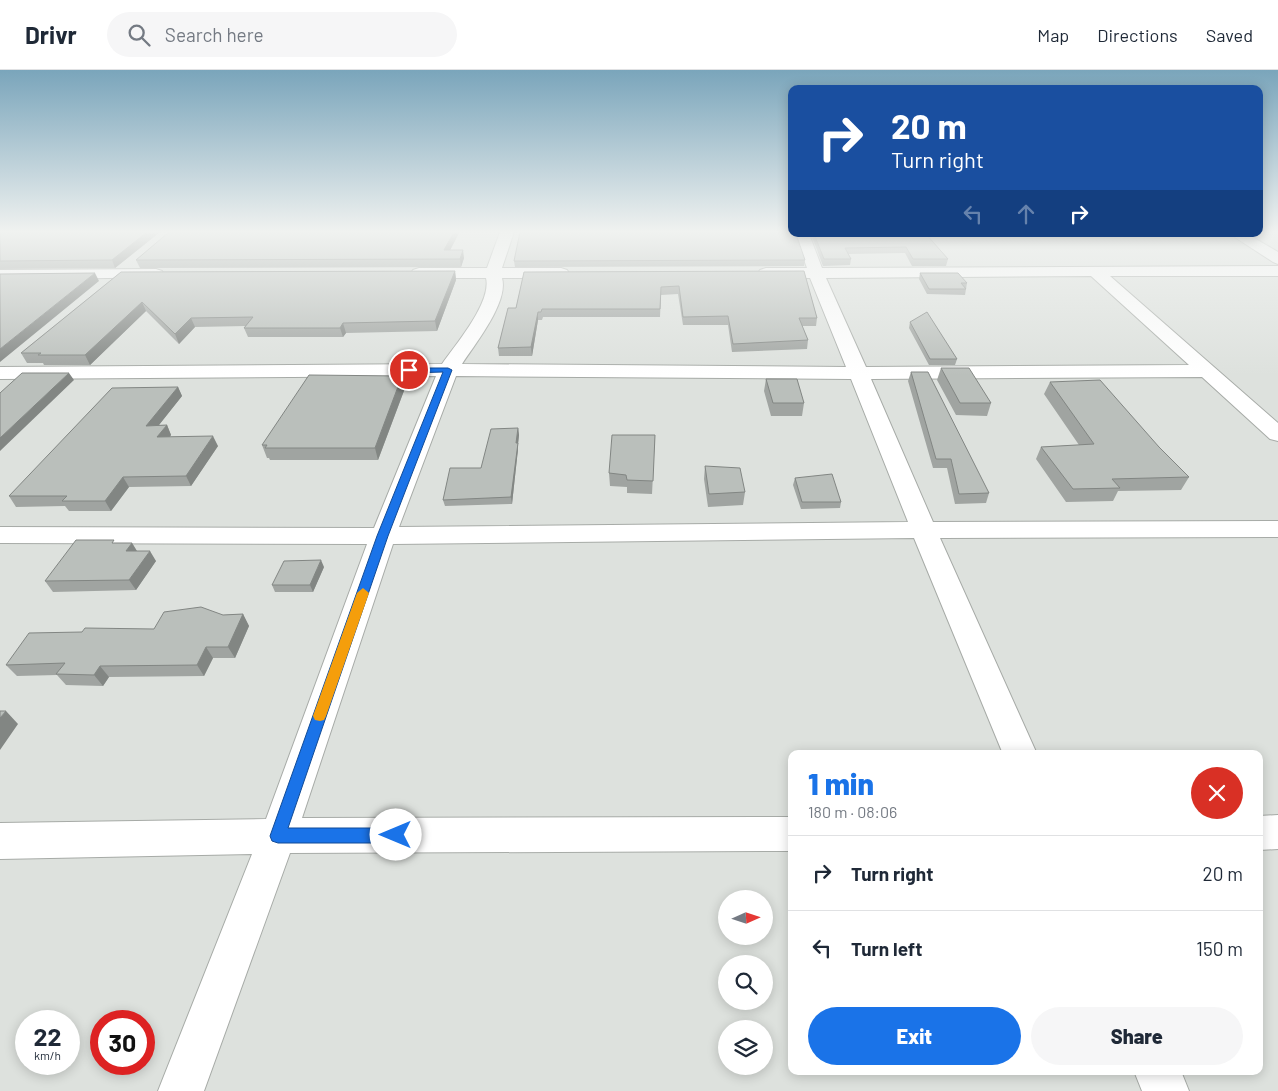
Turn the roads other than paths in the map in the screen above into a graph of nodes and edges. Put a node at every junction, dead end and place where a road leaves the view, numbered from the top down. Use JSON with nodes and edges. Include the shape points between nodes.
{"nodes":[{"id":1,"x":112,"y":280,"type":"edge"},
{"id":2,"x":495,"y":280,"type":"edge"},
{"id":3,"x":818,"y":280,"type":"edge"},
{"id":4,"x":1104,"y":280,"type":"edge"},
{"id":5,"x":97,"y":293,"type":"edge"},
{"id":6,"x":22,"y":354,"type":"edge"},
{"id":7,"x":448,"y":370,"type":"junction"},
{"id":8,"x":1206,"y":371,"type":"junction"},
{"id":9,"x":0,"y":373,"type":"edge"},
{"id":10,"x":859,"y":373,"type":"junction"},
{"id":11,"x":1278,"y":434,"type":"edge"},
{"id":12,"x":1278,"y":529,"type":"edge"},
{"id":13,"x":923,"y":530,"type":"junction"},
{"id":14,"x":0,"y":535,"type":"edge"},
{"id":15,"x":383,"y":536,"type":"junction"},
{"id":16,"x":1018,"y":750,"type":"edge"},
{"id":17,"x":1263,"y":832,"type":"edge"},
{"id":18,"x":1278,"y":832,"type":"edge"},
{"id":19,"x":788,"y":834,"type":"edge"},
{"id":20,"x":278,"y":836,"type":"junction"},
{"id":21,"x":0,"y":841,"type":"edge"},
{"id":22,"x":1159,"y":1075,"type":"edge"},
{"id":23,"x":181,"y":1091,"type":"edge"},
{"id":24,"x":1166,"y":1091,"type":"edge"}],
"edges":[{"from":1,"to":5,"type":"street"},
{"from":2,"to":7,"type":"street","via":[[496,285],[486,315]]},
{"from":3,"to":10,"type":"street"},
{"from":4,"to":8,"type":"street"},
{"from":6,"to":9,"type":"street"},
{"from":7,"to":9,"type":"street"},
{"from":7,"to":10,"type":"street"},
{"from":7,"to":15,"type":"street"},
{"from":8,"to":10,"type":"street"},
{"from":8,"to":11,"type":"street"},
{"from":10,"to":13,"type":"street"},
{"from":12,"to":13,"type":"street"},
{"from":13,"to":15,"type":"street"},
{"from":13,"to":16,"type":"street"},
{"from":14,"to":15,"type":"street"},
{"from":15,"to":20,"type":"street"},
{"from":17,"to":18,"type":"street"},
{"from":19,"to":20,"type":"street"},
{"from":20,"to":21,"type":"street"},
{"from":20,"to":23,"type":"street"},
{"from":22,"to":24,"type":"street"}]}
